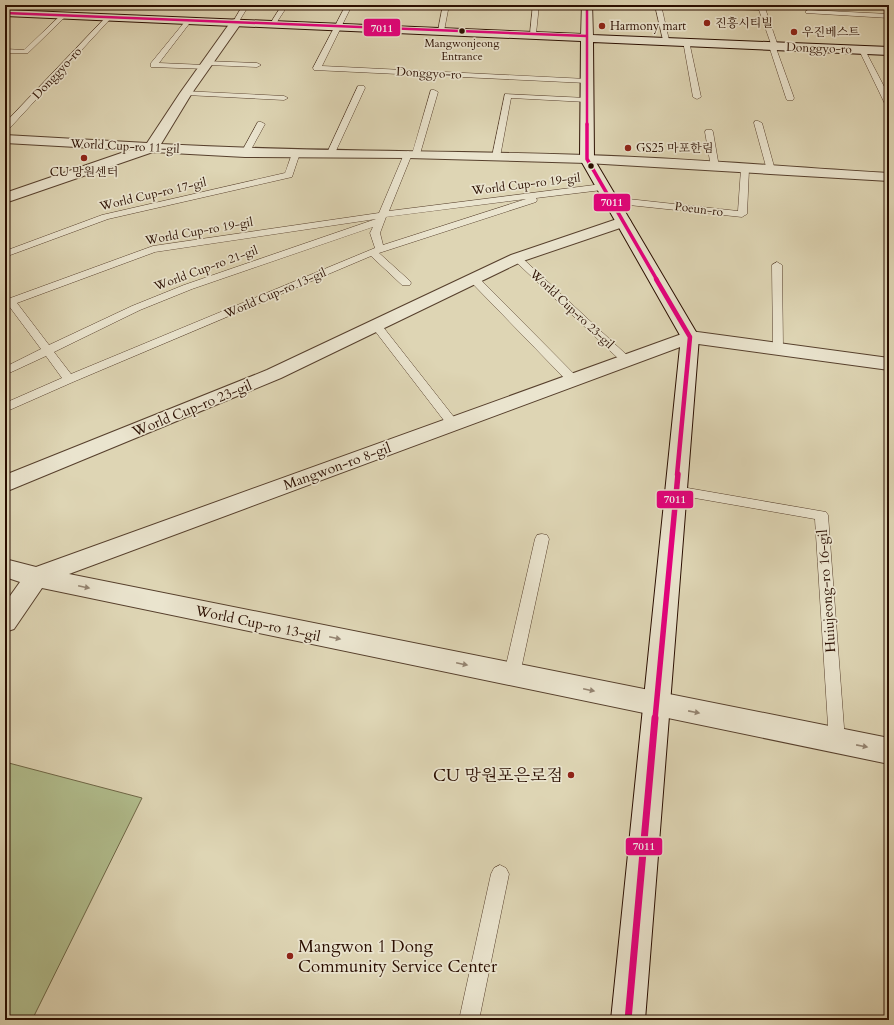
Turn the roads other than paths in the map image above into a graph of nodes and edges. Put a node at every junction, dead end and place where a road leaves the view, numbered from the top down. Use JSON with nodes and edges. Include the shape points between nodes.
{"nodes":[{"id":1,"x":246,"y":5,"type":"edge"},
{"id":2,"x":285,"y":5,"type":"edge"},
{"id":3,"x":349,"y":5,"type":"edge"},
{"id":4,"x":446,"y":5,"type":"edge"},
{"id":5,"x":536,"y":5,"type":"edge"},
{"id":6,"x":587,"y":5,"type":"edge"},
{"id":7,"x":658,"y":5,"type":"edge"},
{"id":8,"x":762,"y":6,"type":"edge"},
{"id":9,"x":695,"y":7,"type":"dead end"},
{"id":10,"x":808,"y":12,"type":"dead end"},
{"id":11,"x":5,"y":13,"type":"edge"},
{"id":12,"x":64,"y":15,"type":"junction"},
{"id":13,"x":889,"y":16,"type":"edge"},
{"id":14,"x":109,"y":17,"type":"junction"},
{"id":15,"x":189,"y":20,"type":"junction"},
{"id":16,"x":236,"y":22,"type":"junction"},
{"id":17,"x":273,"y":24,"type":"junction"},
{"id":18,"x":338,"y":26,"type":"junction"},
{"id":19,"x":441,"y":31,"type":"junction"},
{"id":20,"x":533,"y":34,"type":"junction"},
{"id":21,"x":587,"y":36,"type":"junction"},
{"id":22,"x":666,"y":40,"type":"junction"},
{"id":23,"x":686,"y":41,"type":"junction"},
{"id":24,"x":774,"y":46,"type":"junction"},
{"id":25,"x":862,"y":50,"type":"junction"},
{"id":26,"x":5,"y":51,"type":"edge"},
{"id":27,"x":889,"y":51,"type":"edge"},
{"id":28,"x":207,"y":65,"type":"junction"},
{"id":29,"x":257,"y":65,"type":"dead end"},
{"id":30,"x":361,"y":88,"type":"dead end"},
{"id":31,"x":587,"y":91,"type":"junction"},
{"id":32,"x":434,"y":92,"type":"dead end"},
{"id":33,"x":186,"y":93,"type":"junction"},
{"id":34,"x":697,"y":97,"type":"dead end"},
{"id":35,"x":284,"y":98,"type":"dead end"},
{"id":36,"x":790,"y":98,"type":"dead end"},
{"id":37,"x":889,"y":104,"type":"edge"},
{"id":38,"x":758,"y":123,"type":"dead end"},
{"id":39,"x":261,"y":124,"type":"dead end"},
{"id":40,"x":5,"y":128,"type":"edge"},
{"id":41,"x":709,"y":132,"type":"dead end"},
{"id":42,"x":5,"y":139,"type":"edge"},
{"id":43,"x":151,"y":148,"type":"junction"},
{"id":44,"x":245,"y":153,"type":"junction"},
{"id":45,"x":296,"y":153,"type":"junction"},
{"id":46,"x":331,"y":153,"type":"junction"},
{"id":47,"x":412,"y":154,"type":"junction"},
{"id":48,"x":496,"y":156,"type":"junction"},
{"id":49,"x":587,"y":159,"type":"junction"},
{"id":50,"x":715,"y":167,"type":"junction"},
{"id":51,"x":745,"y":169,"type":"junction"},
{"id":52,"x":771,"y":170,"type":"junction"},
{"id":53,"x":889,"y":177,"type":"edge"},
{"id":54,"x":551,"y":192,"type":"junction"},
{"id":55,"x":606,"y":193,"type":"junction"},
{"id":56,"x":5,"y":198,"type":"edge"},
{"id":57,"x":380,"y":218,"type":"junction"},
{"id":58,"x":623,"y":222,"type":"junction"},
{"id":59,"x":376,"y":250,"type":"junction"},
{"id":60,"x":5,"y":254,"type":"edge"},
{"id":61,"x":517,"y":258,"type":"junction"},
{"id":62,"x":777,"y":265,"type":"dead end"},
{"id":63,"x":474,"y":279,"type":"junction"},
{"id":64,"x":406,"y":283,"type":"dead end"},
{"id":65,"x":8,"y":303,"type":"edge"},
{"id":66,"x":376,"y":325,"type":"junction"},
{"id":67,"x":690,"y":338,"type":"junction"},
{"id":68,"x":778,"y":349,"type":"junction"},
{"id":69,"x":46,"y":350,"type":"junction"},
{"id":70,"x":626,"y":360,"type":"junction"},
{"id":71,"x":889,"y":364,"type":"edge"},
{"id":72,"x":5,"y":371,"type":"edge"},
{"id":73,"x":69,"y":379,"type":"junction"},
{"id":74,"x":573,"y":380,"type":"junction"},
{"id":75,"x":5,"y":408,"type":"edge"},
{"id":76,"x":453,"y":424,"type":"junction"},
{"id":77,"x":5,"y":484,"type":"edge"},
{"id":78,"x":676,"y":491,"type":"junction"},
{"id":79,"x":542,"y":539,"type":"dead end"},
{"id":80,"x":5,"y":568,"type":"edge"},
{"id":81,"x":36,"y":577,"type":"junction"},
{"id":82,"x":5,"y":622,"type":"edge"},
{"id":83,"x":512,"y":674,"type":"junction"},
{"id":84,"x":656,"y":704,"type":"junction"},
{"id":85,"x":837,"y":741,"type":"junction"},
{"id":86,"x":889,"y":751,"type":"edge"},
{"id":87,"x":500,"y":874,"type":"dead end"},
{"id":88,"x":469,"y":1020,"type":"edge"},
{"id":89,"x":628,"y":1020,"type":"edge"}],
"edges":[{"from":1,"to":16,"type":"lane"},
{"from":2,"to":17,"type":"lane"},
{"from":3,"to":18,"type":"lane","name":"Donggyo-ro"},
{"from":4,"to":19,"type":"lane"},
{"from":5,"to":20,"type":"lane"},
{"from":6,"to":21,"type":"street"},
{"from":7,"to":22,"type":"lane"},
{"from":8,"to":9,"type":"lane"},
{"from":8,"to":24,"type":"lane","name":"Donggyo-ro"},
{"from":10,"to":13,"type":"lane"},
{"from":11,"to":12,"type":"street","name":"Donggyo-ro"},
{"from":12,"to":14,"type":"street","name":"Donggyo-ro"},
{"from":12,"to":26,"type":"lane","via":[[26,52]]},
{"from":14,"to":15,"type":"street","name":"Donggyo-ro"},
{"from":14,"to":40,"type":"lane","name":"Donggyo-ro"},
{"from":15,"to":16,"type":"street","name":"Donggyo-ro"},
{"from":15,"to":28,"type":"lane","via":[[154,65]]},
{"from":16,"to":17,"type":"street","name":"Donggyo-ro"},
{"from":16,"to":28,"type":"street"},
{"from":17,"to":18,"type":"street","name":"Donggyo-ro"},
{"from":18,"to":19,"type":"street","name":"Donggyo-ro"},
{"from":18,"to":31,"type":"lane","name":"Donggyo-ro","via":[[317,68]]},
{"from":19,"to":20,"type":"street","name":"Donggyo-ro"},
{"from":20,"to":21,"type":"street","name":"Donggyo-ro"},
{"from":21,"to":22,"type":"street","name":"Donggyo-ro"},
{"from":21,"to":31,"type":"street"},
{"from":22,"to":23,"type":"street","name":"Donggyo-ro"},
{"from":23,"to":24,"type":"street","name":"Donggyo-ro"},
{"from":23,"to":34,"type":"lane"},
{"from":24,"to":25,"type":"street","name":"Donggyo-ro"},
{"from":24,"to":36,"type":"lane","name":"Donggyo-ro"},
{"from":25,"to":27,"type":"street","name":"Donggyo-ro"},
{"from":25,"to":37,"type":"lane","name":"Donggyo-ro"},
{"from":28,"to":29,"type":"lane"},
{"from":28,"to":33,"type":"street"},
{"from":30,"to":46,"type":"lane"},
{"from":31,"to":48,"type":"lane","via":[[508,96]]},
{"from":31,"to":49,"type":"street"},
{"from":32,"to":47,"type":"lane"},
{"from":33,"to":35,"type":"lane"},
{"from":33,"to":43,"type":"street"},
{"from":38,"to":52,"type":"lane"},
{"from":39,"to":44,"type":"lane"},
{"from":41,"to":50,"type":"lane"},
{"from":42,"to":43,"type":"street","name":"World Cup-ro 11-gil"},
{"from":43,"to":44,"type":"street","name":"World Cup-ro 11-gil"},
{"from":43,"to":56,"type":"street"},
{"from":44,"to":45,"type":"street","name":"World Cup-ro 11-gil"},
{"from":45,"to":46,"type":"street","name":"World Cup-ro 11-gil"},
{"from":45,"to":60,"type":"lane","name":"World Cup-ro 17-gil","via":[[289,175],[105,216]]},
{"from":46,"to":47,"type":"street","name":"World Cup-ro 11-gil"},
{"from":47,"to":48,"type":"street","name":"World Cup-ro 11-gil"},
{"from":47,"to":57,"type":"lane"},
{"from":48,"to":49,"type":"street","name":"World Cup-ro 11-gil"},
{"from":49,"to":50,"type":"street","name":"World Cup-ro 11-gil"},
{"from":49,"to":55,"type":"street"},
{"from":50,"to":51,"type":"street","name":"World Cup-ro 11-gil"},
{"from":51,"to":52,"type":"street","name":"World Cup-ro 11-gil"},
{"from":51,"to":55,"type":"lane","name":"Poeun-ro","via":[[742,214]]},
{"from":52,"to":53,"type":"street","name":"World Cup-ro 11-gil"},
{"from":54,"to":55,"type":"lane","name":"World Cup-ro 19-gil"},
{"from":54,"to":57,"type":"lane","name":"World Cup-ro 19-gil"},
{"from":54,"to":59,"type":"lane","name":"World Cup-ro 13-gil","via":[[527,203]]},
{"from":55,"to":58,"type":"street"},
{"from":57,"to":59,"type":"lane","via":[[375,233]]},
{"from":57,"to":65,"type":"lane","name":"World Cup-ro 19-gil","via":[[153,249]]},
{"from":57,"to":69,"type":"lane","name":"World Cup-ro 21-gil","via":[[188,287]]},
{"from":58,"to":61,"type":"street","name":"World Cup-ro 23-gil"},
{"from":58,"to":67,"type":"street"},
{"from":59,"to":64,"type":"lane"},
{"from":59,"to":73,"type":"lane","name":"World Cup-ro 13-gil"},
{"from":61,"to":63,"type":"street","name":"World Cup-ro 23-gil"},
{"from":61,"to":70,"type":"lane","name":"World Cup-ro 23-gil"},
{"from":62,"to":68,"type":"lane"},
{"from":63,"to":66,"type":"street","name":"World Cup-ro 23-gil"},
{"from":63,"to":74,"type":"lane"},
{"from":65,"to":69,"type":"lane"},
{"from":66,"to":76,"type":"lane"},
{"from":66,"to":77,"type":"street","name":"World Cup-ro 23-gil","via":[[274,374]]},
{"from":67,"to":68,"type":"street"},
{"from":67,"to":70,"type":"street","name":"Mangwon-ro 8-gil"},
{"from":67,"to":78,"type":"street"},
{"from":68,"to":71,"type":"street"},
{"from":69,"to":72,"type":"lane","name":"World Cup-ro 21-gil"},
{"from":69,"to":73,"type":"lane"},
{"from":70,"to":74,"type":"street","name":"Mangwon-ro 8-gil"},
{"from":73,"to":75,"type":"lane","name":"World Cup-ro 13-gil"},
{"from":74,"to":76,"type":"street","name":"Mangwon-ro 8-gil"},
{"from":76,"to":81,"type":"street","name":"Mangwon-ro 8-gil"},
{"from":78,"to":84,"type":"street"},
{"from":78,"to":85,"type":"lane","name":"Huiujeong-ro 16-gil","via":[[821,515]]},
{"from":79,"to":83,"type":"lane"},
{"from":80,"to":81,"type":"street","name":"World Cup-ro 13-gil"},
{"from":81,"to":82,"type":"street"},
{"from":81,"to":83,"type":"street","name":"World Cup-ro 13-gil","one_way":true},
{"from":83,"to":84,"type":"street","name":"World Cup-ro 13-gil","one_way":true},
{"from":84,"to":85,"type":"street","one_way":true},
{"from":84,"to":89,"type":"street"},
{"from":85,"to":86,"type":"street","one_way":true},
{"from":87,"to":88,"type":"lane"}]}
